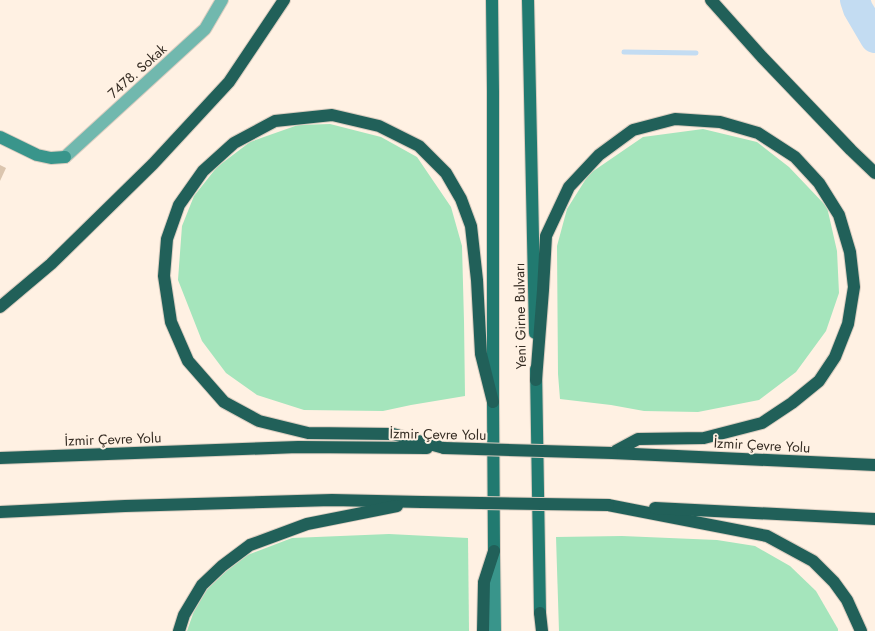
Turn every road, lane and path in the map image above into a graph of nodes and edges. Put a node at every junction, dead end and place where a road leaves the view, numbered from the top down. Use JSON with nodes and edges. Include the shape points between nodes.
{"nodes":[{"id":1,"x":222,"y":0,"type":"edge"},
{"id":2,"x":284,"y":0,"type":"edge"},
{"id":3,"x":492,"y":0,"type":"edge"},
{"id":4,"x":528,"y":0,"type":"edge"},
{"id":5,"x":711,"y":0,"type":"edge"},
{"id":6,"x":0,"y":136,"type":"edge"},
{"id":7,"x":65,"y":157,"type":"joint"},
{"id":8,"x":875,"y":173,"type":"edge"},
{"id":9,"x":0,"y":307,"type":"edge"},
{"id":10,"x":536,"y":380,"type":"junction"},
{"id":11,"x":493,"y":402,"type":"junction"},
{"id":12,"x":444,"y":448,"type":"junction"},
{"id":13,"x":612,"y":453,"type":"junction"},
{"id":14,"x":0,"y":458,"type":"edge"},
{"id":15,"x":874,"y":465,"type":"edge"},
{"id":16,"x":422,"y":502,"type":"junction"},
{"id":17,"x":608,"y":505,"type":"junction"},
{"id":18,"x":0,"y":512,"type":"edge"},
{"id":19,"x":875,"y":519,"type":"edge"},
{"id":20,"x":494,"y":551,"type":"junction"},
{"id":21,"x":540,"y":613,"type":"joint"},
{"id":22,"x":179,"y":631,"type":"edge"},
{"id":23,"x":483,"y":631,"type":"edge"},
{"id":24,"x":495,"y":631,"type":"edge"},
{"id":25,"x":541,"y":631,"type":"edge"},
{"id":26,"x":861,"y":631,"type":"edge"}],
"edges":[{"from":1,"to":7,"type":"street","name":"7478. Sokak","via":[[205,29]]},
{"from":2,"to":9,"type":"highway","via":[[224,88],[153,164],[51,264]]},
{"from":3,"to":11,"type":"main road","name":"Yeni Girne Bulvarı"},
{"from":4,"to":10,"type":"main road","name":"Yeni Girne Bulvarı"},
{"from":5,"to":8,"type":"highway","via":[[762,57]]},
{"from":6,"to":7,"type":"main road","via":[[37,155]]},
{"from":10,"to":13,"type":"highway","via":[[546,236],[568,187],[599,155],[633,130],[675,118],[720,122],[758,133],[795,157],[819,183],[839,214],[850,252],[854,287],[848,324],[835,357],[819,382],[762,423],[704,438],[638,439]]},
{"from":10,"to":21,"type":"main road","name":"Yeni Girne Bulvarı"},
{"from":11,"to":12,"type":"highway","via":[[481,354],[477,280],[470,226],[461,199],[446,173],[419,146],[379,126],[332,115],[275,121],[234,143],[203,171],[179,205],[167,239],[164,276],[171,322],[188,361],[224,402],[259,421],[308,433],[393,434]]},
{"from":11,"to":20,"type":"main road","name":"Yeni Girne Bulvarı"},
{"from":12,"to":13,"type":"highway","name":"İzmir Çevre Yolu","bridge":true},
{"from":12,"to":14,"type":"highway","name":"İzmir Çevre Yolu","via":[[298,447]]},
{"from":13,"to":15,"type":"highway","name":"İzmir Çevre Yolu"},
{"from":16,"to":17,"type":"highway","bridge":true},
{"from":16,"to":18,"type":"highway","via":[[332,500],[133,505]]},
{"from":16,"to":22,"type":"highway","via":[[307,524],[250,545],[202,585],[184,615]]},
{"from":17,"to":19,"type":"highway"},
{"from":17,"to":26,"type":"highway","via":[[767,536],[813,561],[834,582],[847,600]]},
{"from":20,"to":23,"type":"highway","via":[[484,582]]},
{"from":20,"to":24,"type":"main road","name":"Yeni Girne Bulvarı"},
{"from":21,"to":25,"type":"highway"}]}
